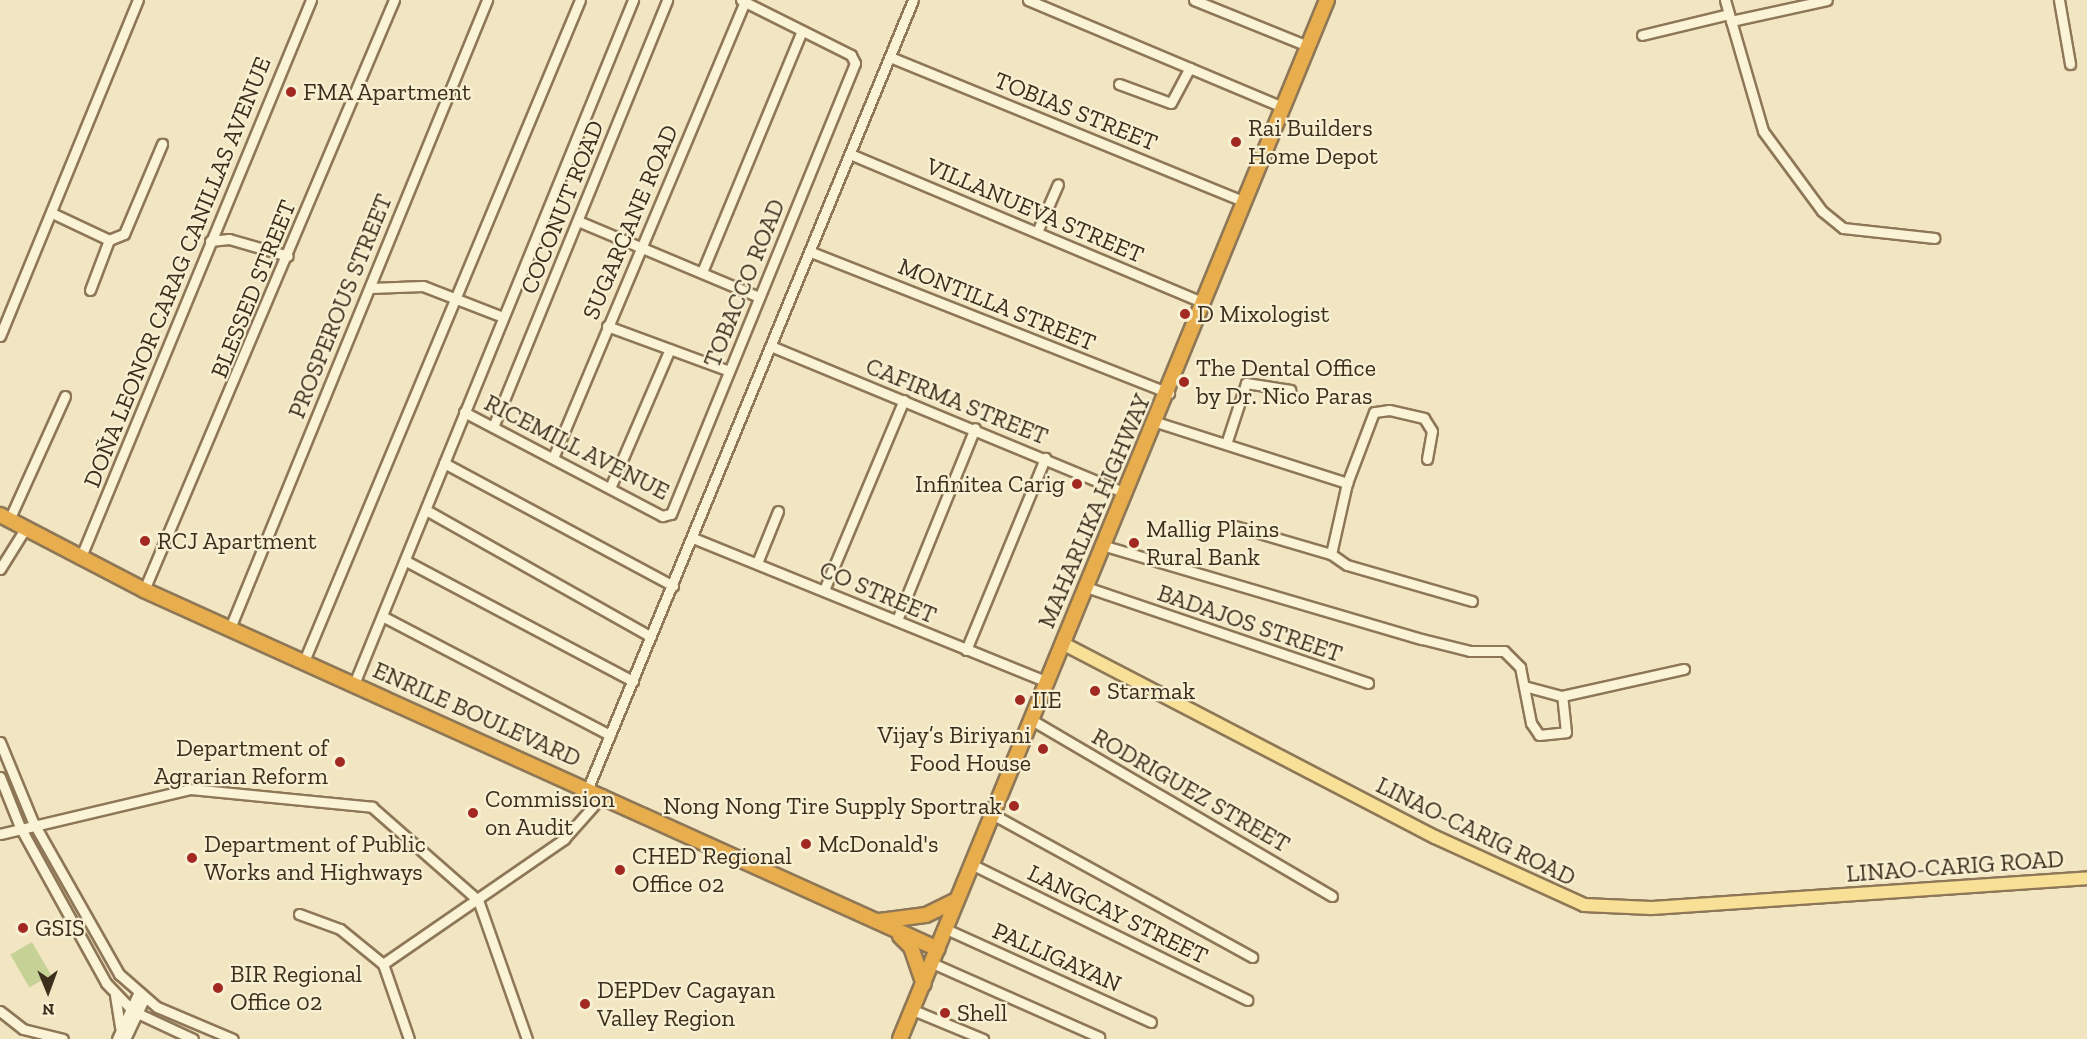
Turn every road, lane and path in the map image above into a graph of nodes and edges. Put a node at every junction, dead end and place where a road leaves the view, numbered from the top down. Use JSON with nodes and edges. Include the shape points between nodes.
{"nodes":[{"id":1,"x":138,"y":0,"type":"edge"},
{"id":2,"x":311,"y":0,"type":"edge"},
{"id":3,"x":394,"y":0,"type":"edge"},
{"id":4,"x":487,"y":0,"type":"edge"},
{"id":5,"x":580,"y":0,"type":"edge"},
{"id":6,"x":633,"y":0,"type":"edge"},
{"id":7,"x":667,"y":0,"type":"edge"},
{"id":8,"x":913,"y":0,"type":"edge"},
{"id":9,"x":1028,"y":0,"type":"edge"},
{"id":10,"x":1194,"y":0,"type":"edge"},
{"id":11,"x":1328,"y":0,"type":"edge"},
{"id":12,"x":1725,"y":0,"type":"edge"},
{"id":13,"x":1827,"y":0,"type":"edge"},
{"id":14,"x":2059,"y":0,"type":"edge"},
{"id":15,"x":743,"y":1,"type":"edge"},
{"id":16,"x":1730,"y":18,"type":"junction"},
{"id":17,"x":802,"y":30,"type":"junction"},
{"id":18,"x":1642,"y":35,"type":"dead end"},
{"id":19,"x":1309,"y":44,"type":"junction"},
{"id":20,"x":890,"y":57,"type":"junction"},
{"id":21,"x":2070,"y":64,"type":"dead end"},
{"id":22,"x":1190,"y":68,"type":"junction"},
{"id":23,"x":1119,"y":84,"type":"dead end"},
{"id":24,"x":1283,"y":107,"type":"junction"},
{"id":25,"x":162,"y":144,"type":"dead end"},
{"id":26,"x":850,"y":154,"type":"junction"},
{"id":27,"x":1058,"y":184,"type":"dead end"},
{"id":28,"x":1246,"y":202,"type":"junction"},
{"id":29,"x":52,"y":213,"type":"junction"},
{"id":30,"x":578,"y":221,"type":"junction"},
{"id":31,"x":1037,"y":232,"type":"junction"},
{"id":32,"x":1934,"y":238,"type":"dead end"},
{"id":33,"x":109,"y":240,"type":"junction"},
{"id":34,"x":210,"y":241,"type":"junction"},
{"id":35,"x":640,"y":246,"type":"junction"},
{"id":36,"x":811,"y":252,"type":"junction"},
{"id":37,"x":288,"y":256,"type":"junction"},
{"id":38,"x":702,"y":273,"type":"junction"},
{"id":39,"x":370,"y":288,"type":"junction"},
{"id":40,"x":90,"y":290,"type":"dead end"},
{"id":41,"x":456,"y":297,"type":"junction"},
{"id":42,"x":759,"y":297,"type":"junction"},
{"id":43,"x":1204,"y":303,"type":"junction"},
{"id":44,"x":503,"y":317,"type":"junction"},
{"id":45,"x":607,"y":326,"type":"junction"},
{"id":46,"x":0,"y":336,"type":"edge"},
{"id":47,"x":773,"y":347,"type":"junction"},
{"id":48,"x":670,"y":349,"type":"junction"},
{"id":49,"x":729,"y":371,"type":"junction"},
{"id":50,"x":1290,"y":390,"type":"dead end"},
{"id":51,"x":1168,"y":393,"type":"junction"},
{"id":52,"x":65,"y":396,"type":"dead end"},
{"id":53,"x":904,"y":400,"type":"junction"},
{"id":54,"x":464,"y":412,"type":"junction"},
{"id":55,"x":1156,"y":422,"type":"junction"},
{"id":56,"x":493,"y":427,"type":"junction"},
{"id":57,"x":975,"y":428,"type":"junction"},
{"id":58,"x":1226,"y":444,"type":"junction"},
{"id":59,"x":553,"y":458,"type":"junction"},
{"id":60,"x":1045,"y":458,"type":"junction"},
{"id":61,"x":1427,"y":459,"type":"dead end"},
{"id":62,"x":444,"y":464,"type":"junction"},
{"id":63,"x":1347,"y":483,"type":"junction"},
{"id":64,"x":610,"y":488,"type":"junction"},
{"id":65,"x":1126,"y":493,"type":"junction"},
{"id":66,"x":426,"y":510,"type":"junction"},
{"id":67,"x":778,"y":511,"type":"dead end"},
{"id":68,"x":672,"y":513,"type":"joint"},
{"id":69,"x":4,"y":518,"type":"edge"},
{"id":70,"x":1235,"y":526,"type":"dead end"},
{"id":71,"x":25,"y":529,"type":"junction"},
{"id":72,"x":693,"y":538,"type":"junction"},
{"id":73,"x":1105,"y":546,"type":"junction"},
{"id":74,"x":1331,"y":554,"type":"junction"},
{"id":75,"x":80,"y":559,"type":"junction"},
{"id":76,"x":406,"y":561,"type":"junction"},
{"id":77,"x":757,"y":563,"type":"junction"},
{"id":78,"x":0,"y":569,"type":"edge"},
{"id":79,"x":673,"y":586,"type":"junction"},
{"id":80,"x":1086,"y":587,"type":"junction"},
{"id":81,"x":144,"y":590,"type":"junction"},
{"id":82,"x":824,"y":590,"type":"junction"},
{"id":83,"x":1472,"y":601,"type":"dead end"},
{"id":84,"x":382,"y":616,"type":"junction"},
{"id":85,"x":897,"y":620,"type":"junction"},
{"id":86,"x":230,"y":628,"type":"junction"},
{"id":87,"x":651,"y":637,"type":"junction"},
{"id":88,"x":1062,"y":644,"type":"junction"},
{"id":89,"x":966,"y":650,"type":"junction"},
{"id":90,"x":304,"y":661,"type":"junction"},
{"id":91,"x":1684,"y":669,"type":"dead end"},
{"id":92,"x":633,"y":681,"type":"junction"},
{"id":93,"x":1047,"y":682,"type":"junction"},
{"id":94,"x":1368,"y":683,"type":"dead end"},
{"id":95,"x":354,"y":684,"type":"junction"},
{"id":96,"x":1524,"y":686,"type":"junction"},
{"id":97,"x":1562,"y":696,"type":"junction"},
{"id":98,"x":1030,"y":719,"type":"junction"},
{"id":99,"x":610,"y":735,"type":"junction"},
{"id":100,"x":0,"y":742,"type":"edge"},
{"id":101,"x":0,"y":777,"type":"edge"},
{"id":102,"x":588,"y":788,"type":"junction"},
{"id":103,"x":603,"y":795,"type":"junction"},
{"id":104,"x":992,"y":814,"type":"junction"},
{"id":105,"x":33,"y":822,"type":"junction"},
{"id":106,"x":21,"y":827,"type":"junction"},
{"id":107,"x":0,"y":834,"type":"edge"},
{"id":108,"x":971,"y":864,"type":"junction"},
{"id":109,"x":2087,"y":878,"type":"edge"},
{"id":110,"x":1332,"y":896,"type":"dead end"},
{"id":111,"x":478,"y":900,"type":"junction"},
{"id":112,"x":957,"y":900,"type":"junction"},
{"id":113,"x":299,"y":914,"type":"dead end"},
{"id":114,"x":882,"y":924,"type":"junction"},
{"id":115,"x":946,"y":929,"type":"junction"},
{"id":116,"x":938,"y":949,"type":"junction"},
{"id":117,"x":1252,"y":957,"type":"dead end"},
{"id":118,"x":932,"y":963,"type":"junction"},
{"id":119,"x":383,"y":964,"type":"junction"},
{"id":120,"x":924,"y":984,"type":"junction"},
{"id":121,"x":116,"y":995,"type":"junction"},
{"id":122,"x":141,"y":997,"type":"junction"},
{"id":123,"x":1247,"y":1000,"type":"dead end"},
{"id":124,"x":913,"y":1010,"type":"junction"},
{"id":125,"x":0,"y":1011,"type":"edge"},
{"id":126,"x":133,"y":1011,"type":"junction"},
{"id":127,"x":148,"y":1020,"type":"junction"},
{"id":128,"x":1151,"y":1022,"type":"dead end"},
{"id":129,"x":123,"y":1034,"type":"edge"},
{"id":130,"x":1099,"y":1037,"type":"dead end"},
{"id":131,"x":63,"y":1039,"type":"edge"},
{"id":132,"x":193,"y":1039,"type":"edge"},
{"id":133,"x":233,"y":1039,"type":"edge"},
{"id":134,"x":409,"y":1039,"type":"edge"},
{"id":135,"x":527,"y":1039,"type":"edge"},
{"id":136,"x":900,"y":1039,"type":"edge"},
{"id":137,"x":983,"y":1039,"type":"edge"}],
"edges":[{"from":1,"to":29,"type":"street"},
{"from":2,"to":34,"type":"street","name":"DOÑA LEONOR CARAG CANILLAS AVENUE"},
{"from":3,"to":37,"type":"street","name":"BLESSED STREET"},
{"from":4,"to":39,"type":"street","name":"PROSPEROUS STREET"},
{"from":5,"to":41,"type":"street"},
{"from":6,"to":44,"type":"street"},
{"from":7,"to":30,"type":"street","name":"COCONUT ROAD"},
{"from":8,"to":20,"type":"street"},
{"from":9,"to":22,"type":"street"},
{"from":10,"to":19,"type":"street"},
{"from":11,"to":19,"type":"highway","name":"MAHARLIKA HIGHWAY"},
{"from":12,"to":16,"type":"street"},
{"from":13,"to":16,"type":"street"},
{"from":14,"to":21,"type":"street"},
{"from":15,"to":17,"type":"street"},
{"from":15,"to":35,"type":"street","name":"SUGARCANE ROAD"},
{"from":16,"to":18,"type":"street"},
{"from":16,"to":32,"type":"street","via":[[1763,131],[1827,216],[1843,228],[1868,234]]},
{"from":17,"to":38,"type":"street"},
{"from":17,"to":42,"type":"street","name":"TOBACCO ROAD","via":[[853,56],[854,68]]},
{"from":19,"to":24,"type":"highway","name":"MAHARLIKA HIGHWAY"},
{"from":20,"to":26,"type":"street"},
{"from":20,"to":28,"type":"street","name":"TOBIAS STREET"},
{"from":22,"to":23,"type":"street","via":[[1171,104]]},
{"from":22,"to":24,"type":"street"},
{"from":24,"to":28,"type":"highway","name":"MAHARLIKA HIGHWAY"},
{"from":25,"to":33,"type":"street","via":[[129,228]]},
{"from":26,"to":31,"type":"street","name":"VILLANUEVA STREET"},
{"from":26,"to":36,"type":"street"},
{"from":27,"to":31,"type":"street"},
{"from":28,"to":43,"type":"highway","name":"MAHARLIKA HIGHWAY"},
{"from":29,"to":33,"type":"street"},
{"from":29,"to":46,"type":"street"},
{"from":30,"to":35,"type":"street"},
{"from":30,"to":56,"type":"street","name":"COCONUT ROAD"},
{"from":31,"to":43,"type":"street","name":"VILLANUEVA STREET"},
{"from":33,"to":40,"type":"street"},
{"from":34,"to":37,"type":"street","via":[[229,239]]},
{"from":34,"to":75,"type":"street","name":"DOÑA LEONOR CARAG CANILLAS AVENUE"},
{"from":35,"to":38,"type":"street"},
{"from":35,"to":45,"type":"street","name":"SUGARCANE ROAD"},
{"from":36,"to":47,"type":"street"},
{"from":36,"to":51,"type":"street","name":"MONTILLA STREET"},
{"from":37,"to":81,"type":"street","name":"BLESSED STREET"},
{"from":38,"to":42,"type":"street"},
{"from":39,"to":41,"type":"street","via":[[408,284]]},
{"from":39,"to":86,"type":"street","name":"PROSPEROUS STREET"},
{"from":41,"to":44,"type":"street"},
{"from":41,"to":90,"type":"street"},
{"from":42,"to":49,"type":"street","name":"TOBACCO ROAD"},
{"from":43,"to":51,"type":"highway","name":"MAHARLIKA HIGHWAY"},
{"from":44,"to":54,"type":"street"},
{"from":45,"to":48,"type":"street"},
{"from":45,"to":59,"type":"street","name":"SUGARCANE ROAD"},
{"from":47,"to":53,"type":"street","name":"CAFIRMA STREET"},
{"from":47,"to":72,"type":"street"},
{"from":48,"to":49,"type":"street"},
{"from":48,"to":64,"type":"street"},
{"from":49,"to":68,"type":"street","name":"TOBACCO ROAD"},
{"from":50,"to":58,"type":"street","via":[[1246,383]]},
{"from":51,"to":55,"type":"highway","name":"MAHARLIKA HIGHWAY"},
{"from":52,"to":69,"type":"street"},
{"from":53,"to":57,"type":"street","name":"CAFIRMA STREET"},
{"from":53,"to":82,"type":"street"},
{"from":54,"to":56,"type":"street","name":"RICEMILL AVENUE"},
{"from":54,"to":62,"type":"street"},
{"from":55,"to":58,"type":"street"},
{"from":55,"to":65,"type":"highway","name":"MAHARLIKA HIGHWAY"},
{"from":56,"to":59,"type":"street","name":"RICEMILL AVENUE"},
{"from":57,"to":60,"type":"street","name":"CAFIRMA STREET"},
{"from":57,"to":85,"type":"street"},
{"from":58,"to":63,"type":"street"},
{"from":59,"to":64,"type":"street","name":"RICEMILL AVENUE"},
{"from":60,"to":65,"type":"street","name":"CAFIRMA STREET"},
{"from":60,"to":89,"type":"street"},
{"from":61,"to":63,"type":"street","via":[[1432,431],[1424,418],[1377,410]]},
{"from":62,"to":66,"type":"street"},
{"from":62,"to":79,"type":"street"},
{"from":63,"to":74,"type":"street"},
{"from":64,"to":68,"type":"street","name":"RICEMILL AVENUE","via":[[662,516]]},
{"from":65,"to":73,"type":"highway","name":"MAHARLIKA HIGHWAY"},
{"from":66,"to":76,"type":"street"},
{"from":66,"to":87,"type":"street"},
{"from":67,"to":77,"type":"street"},
{"from":69,"to":71,"type":"highway","name":"ENRILE BOULEVARD"},
{"from":70,"to":74,"type":"street"},
{"from":71,"to":75,"type":"highway","name":"ENRILE BOULEVARD"},
{"from":71,"to":78,"type":"street"},
{"from":72,"to":77,"type":"street","name":"CO STREET"},
{"from":72,"to":79,"type":"street"},
{"from":73,"to":80,"type":"highway","name":"MAHARLIKA HIGHWAY"},
{"from":73,"to":96,"type":"street","via":[[1422,639],[1470,651],[1504,651],[1518,663]]},
{"from":74,"to":83,"type":"street","via":[[1347,565]]},
{"from":75,"to":81,"type":"highway","name":"ENRILE BOULEVARD"},
{"from":76,"to":84,"type":"street"},
{"from":76,"to":92,"type":"street"},
{"from":77,"to":82,"type":"street","name":"CO STREET"},
{"from":79,"to":87,"type":"street"},
{"from":80,"to":88,"type":"highway","name":"MAHARLIKA HIGHWAY"},
{"from":80,"to":94,"type":"street","name":"BADAJOS STREET"},
{"from":81,"to":86,"type":"highway","name":"ENRILE BOULEVARD"},
{"from":82,"to":85,"type":"street","name":"CO STREET"},
{"from":84,"to":95,"type":"street"},
{"from":84,"to":99,"type":"street"},
{"from":85,"to":89,"type":"street","name":"CO STREET"},
{"from":86,"to":90,"type":"highway","name":"ENRILE BOULEVARD"},
{"from":87,"to":92,"type":"street"},
{"from":88,"to":93,"type":"highway","name":"MAHARLIKA HIGHWAY"},
{"from":88,"to":109,"type":"main road","name":"LINAO-CARIG ROAD","via":[[1435,837],[1584,905],[1651,908]]},
{"from":89,"to":93,"type":"street","name":"CO STREET"},
{"from":90,"to":95,"type":"highway","name":"ENRILE BOULEVARD"},
{"from":91,"to":97,"type":"street"},
{"from":92,"to":99,"type":"street"},
{"from":93,"to":98,"type":"highway","name":"MAHARLIKA HIGHWAY"},
{"from":95,"to":102,"type":"highway","name":"ENRILE BOULEVARD"},
{"from":96,"to":97,"type":"street"},
{"from":96,"to":97,"type":"street","via":[[1531,723],[1539,735],[1566,732]]},
{"from":98,"to":104,"type":"highway","name":"MAHARLIKA HIGHWAY"},
{"from":98,"to":110,"type":"street","name":"RODRIGUEZ STREET"},
{"from":99,"to":102,"type":"street"},
{"from":100,"to":105,"type":"street"},
{"from":101,"to":106,"type":"street"},
{"from":102,"to":103,"type":"highway","name":"ENRILE BOULEVARD"},
{"from":103,"to":111,"type":"street","via":[[564,839]]},
{"from":103,"to":114,"type":"highway","name":"ENRILE BOULEVARD"},
{"from":104,"to":108,"type":"highway","name":"MAHARLIKA HIGHWAY"},
{"from":104,"to":117,"type":"street"},
{"from":105,"to":106,"type":"street"},
{"from":105,"to":111,"type":"street","via":[[190,789],[361,805],[384,815]]},
{"from":105,"to":122,"type":"street","via":[[96,937]]},
{"from":106,"to":107,"type":"street"},
{"from":106,"to":121,"type":"street"},
{"from":108,"to":112,"type":"highway","name":"MAHARLIKA HIGHWAY"},
{"from":108,"to":123,"type":"street","name":"LANGCAY STREET"},
{"from":111,"to":119,"type":"street"},
{"from":111,"to":135,"type":"street"},
{"from":112,"to":114,"type":"highway","via":[[926,915]]},
{"from":112,"to":115,"type":"highway","name":"MAHARLIKA HIGHWAY"},
{"from":113,"to":119,"type":"street","via":[[340,929]]},
{"from":114,"to":116,"type":"highway","name":"ENRILE BOULEVARD"},
{"from":114,"to":120,"type":"highway","via":[[911,946]]},
{"from":115,"to":116,"type":"highway","name":"MAHARLIKA HIGHWAY"},
{"from":115,"to":128,"type":"street","name":"PALLIGAYAN"},
{"from":116,"to":118,"type":"highway","name":"MAHARLIKA HIGHWAY"},
{"from":118,"to":120,"type":"highway","name":"MAHARLIKA HIGHWAY"},
{"from":118,"to":130,"type":"street"},
{"from":119,"to":134,"type":"street"},
{"from":120,"to":124,"type":"highway","name":"MAHARLIKA HIGHWAY"},
{"from":121,"to":126,"type":"street"},
{"from":121,"to":129,"type":"street"},
{"from":122,"to":126,"type":"street"},
{"from":122,"to":133,"type":"street"},
{"from":124,"to":136,"type":"highway","name":"MAHARLIKA HIGHWAY"},
{"from":124,"to":137,"type":"street"},
{"from":125,"to":131,"type":"street","via":[[23,1029]]},
{"from":126,"to":127,"type":"street"},
{"from":126,"to":129,"type":"street"},
{"from":127,"to":129,"type":"street"},
{"from":127,"to":132,"type":"street"}]}
